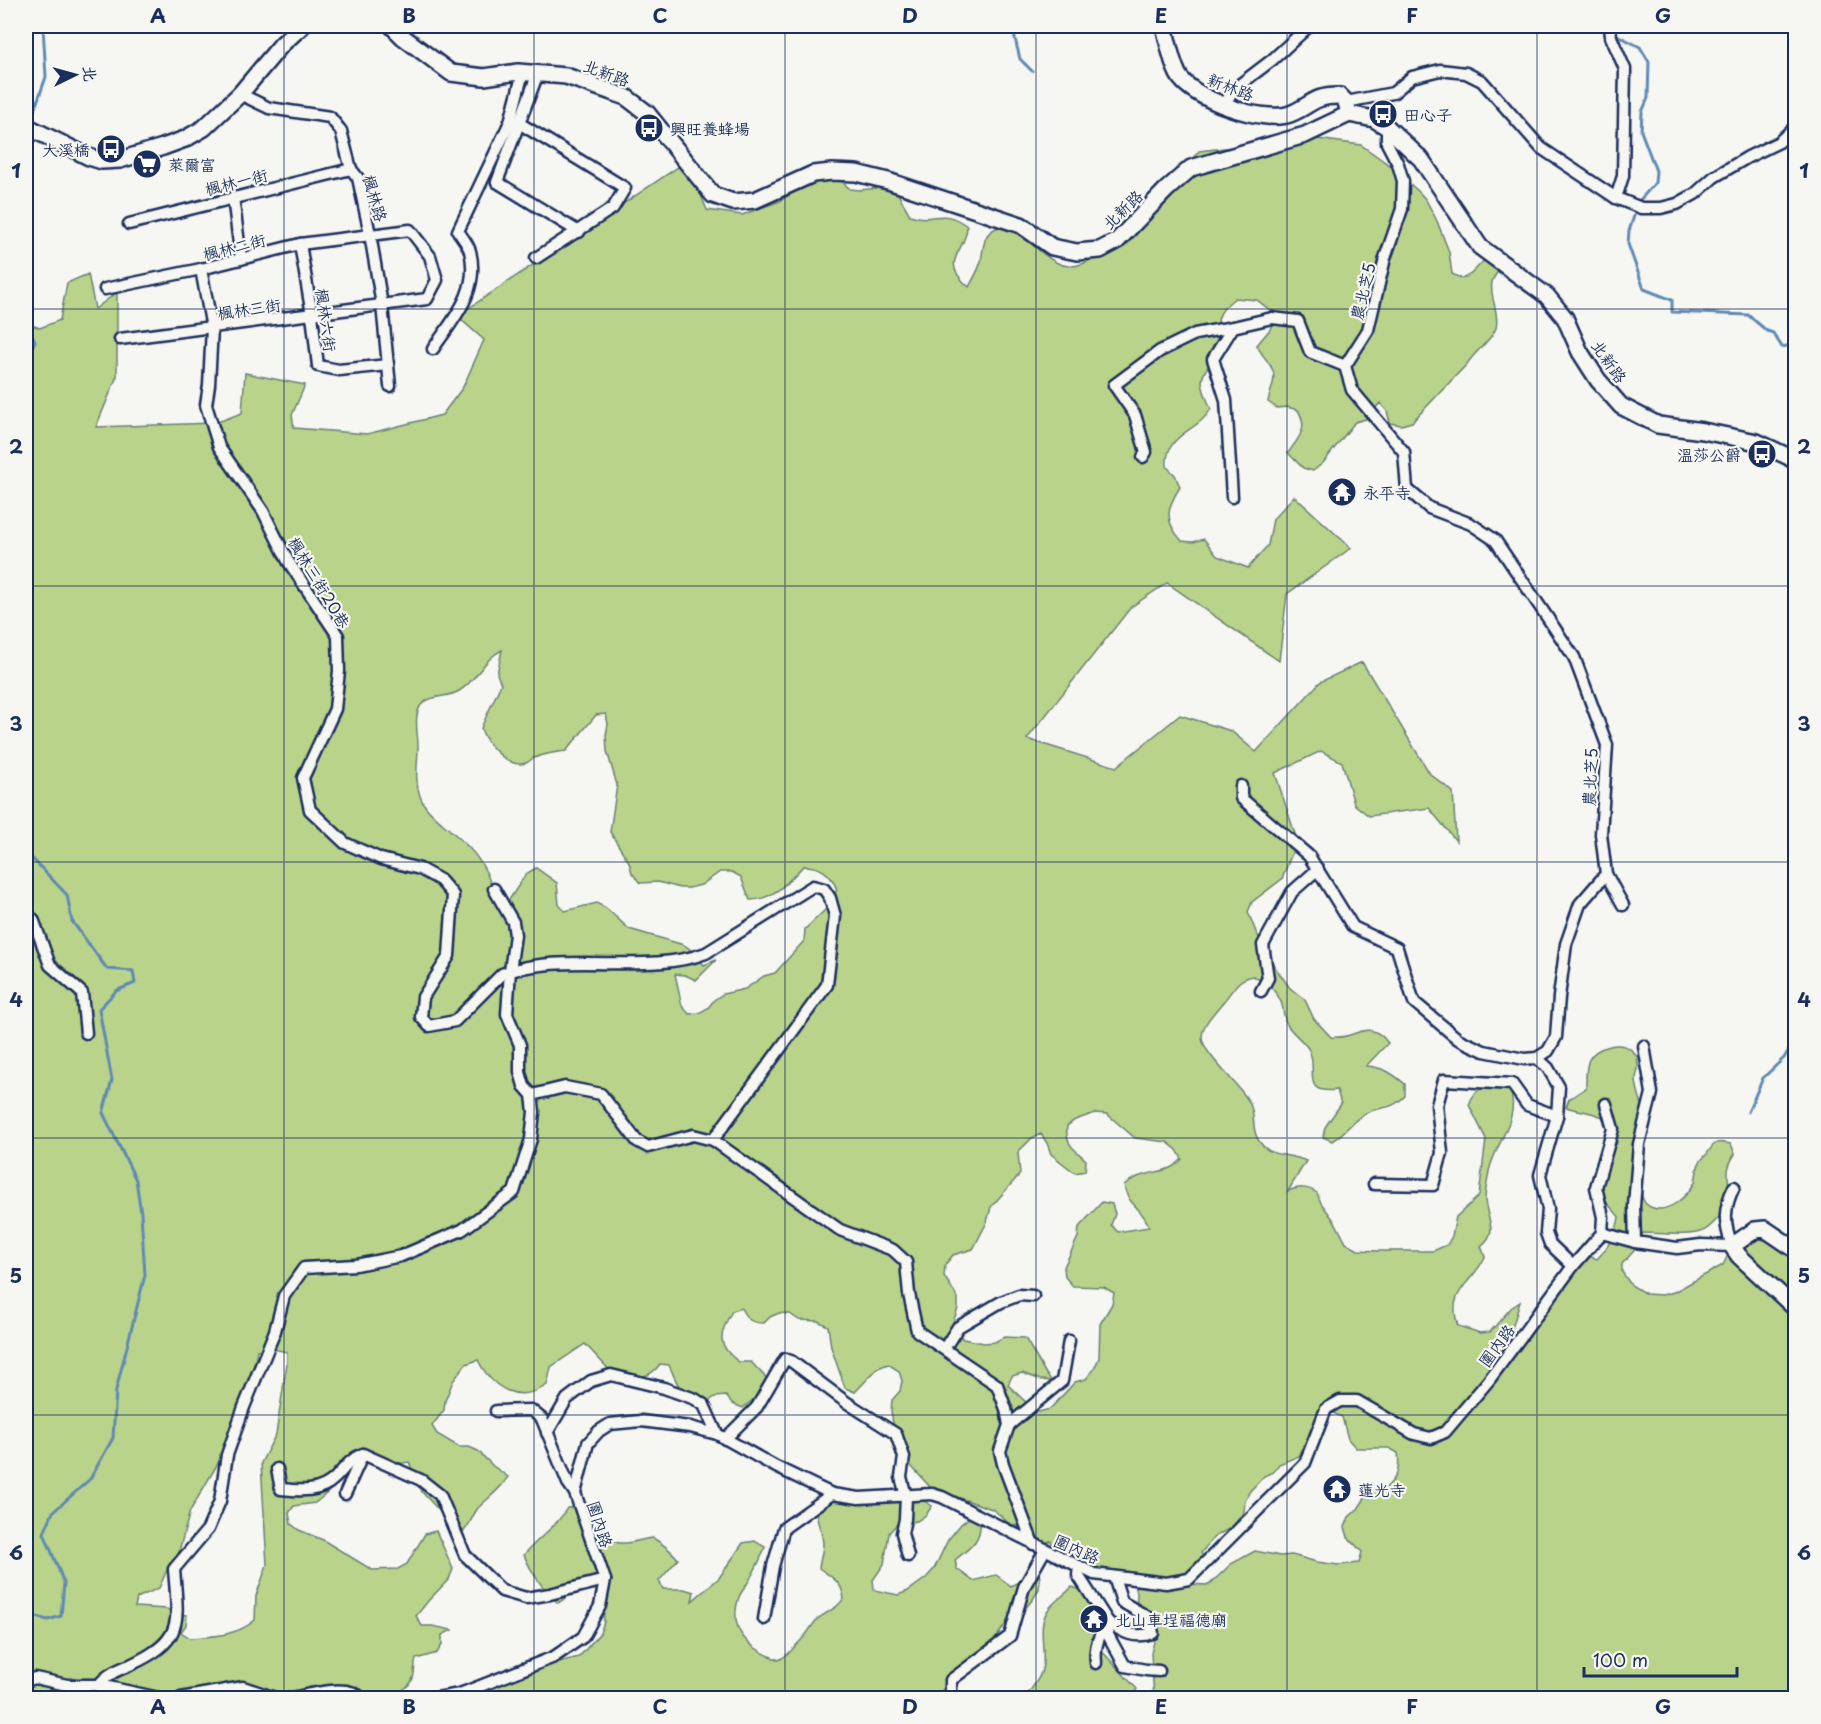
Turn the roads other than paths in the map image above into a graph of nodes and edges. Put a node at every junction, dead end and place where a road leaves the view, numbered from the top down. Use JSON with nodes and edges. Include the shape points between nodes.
{"nodes":[{"id":1,"x":302,"y":26,"type":"edge"},
{"id":2,"x":392,"y":26,"type":"edge"},
{"id":3,"x":1164,"y":26,"type":"edge"},
{"id":4,"x":1309,"y":26,"type":"edge"},
{"id":5,"x":1610,"y":26,"type":"edge"},
{"id":6,"x":518,"y":72,"type":"junction"},
{"id":7,"x":538,"y":73,"type":"junction"},
{"id":8,"x":240,"y":94,"type":"junction"},
{"id":9,"x":1224,"y":105,"type":"junction"},
{"id":10,"x":1347,"y":108,"type":"junction"},
{"id":11,"x":519,"y":123,"type":"junction"},
{"id":12,"x":26,"y":126,"type":"edge"},
{"id":13,"x":1796,"y":126,"type":"edge"},
{"id":14,"x":1387,"y":127,"type":"junction"},
{"id":15,"x":351,"y":169,"type":"junction"},
{"id":16,"x":233,"y":197,"type":"junction"},
{"id":17,"x":1616,"y":198,"type":"junction"},
{"id":18,"x":129,"y":224,"type":"dead end"},
{"id":19,"x":579,"y":232,"type":"junction"},
{"id":20,"x":370,"y":234,"type":"junction"},
{"id":21,"x":300,"y":244,"type":"junction"},
{"id":22,"x":536,"y":258,"type":"dead end"},
{"id":23,"x":241,"y":259,"type":"junction"},
{"id":24,"x":201,"y":269,"type":"junction"},
{"id":25,"x":105,"y":289,"type":"dead end"},
{"id":26,"x":382,"y":305,"type":"junction"},
{"id":27,"x":312,"y":315,"type":"junction"},
{"id":28,"x":1233,"y":327,"type":"junction"},
{"id":29,"x":212,"y":328,"type":"junction"},
{"id":30,"x":120,"y":339,"type":"dead end"},
{"id":31,"x":433,"y":349,"type":"dead end"},
{"id":32,"x":388,"y":365,"type":"junction"},
{"id":33,"x":1345,"y":366,"type":"junction"},
{"id":34,"x":390,"y":386,"type":"dead end"},
{"id":35,"x":1143,"y":457,"type":"dead end"},
{"id":36,"x":1796,"y":462,"type":"edge"},
{"id":37,"x":1232,"y":496,"type":"dead end"},
{"id":38,"x":1241,"y":786,"type":"dead end"},
{"id":39,"x":1318,"y":868,"type":"junction"},
{"id":40,"x":1606,"y":874,"type":"junction"},
{"id":41,"x":494,"y":889,"type":"dead end"},
{"id":42,"x":1623,"y":905,"type":"dead end"},
{"id":43,"x":26,"y":915,"type":"edge"},
{"id":44,"x":510,"y":971,"type":"junction"},
{"id":45,"x":1261,"y":991,"type":"dead end"},
{"id":46,"x":86,"y":1033,"type":"dead end"},
{"id":47,"x":1644,"y":1046,"type":"dead end"},
{"id":48,"x":1537,"y":1058,"type":"junction"},
{"id":49,"x":532,"y":1095,"type":"junction"},
{"id":50,"x":1606,"y":1104,"type":"dead end"},
{"id":51,"x":1557,"y":1116,"type":"junction"},
{"id":52,"x":713,"y":1140,"type":"junction"},
{"id":53,"x":1374,"y":1184,"type":"dead end"},
{"id":54,"x":1734,"y":1187,"type":"dead end"},
{"id":55,"x":1602,"y":1233,"type":"junction"},
{"id":56,"x":1635,"y":1242,"type":"junction"},
{"id":57,"x":1732,"y":1246,"type":"junction"},
{"id":58,"x":1796,"y":1250,"type":"edge"},
{"id":59,"x":1573,"y":1266,"type":"junction"},
{"id":60,"x":1032,"y":1296,"type":"dead end"},
{"id":61,"x":1796,"y":1309,"type":"edge"},
{"id":62,"x":1069,"y":1341,"type":"dead end"},
{"id":63,"x":944,"y":1349,"type":"junction"},
{"id":64,"x":496,"y":1411,"type":"dead end"},
{"id":65,"x":1009,"y":1425,"type":"junction"},
{"id":66,"x":547,"y":1433,"type":"junction"},
{"id":67,"x":721,"y":1437,"type":"junction"},
{"id":68,"x":363,"y":1454,"type":"junction"},
{"id":69,"x":277,"y":1470,"type":"dead end"},
{"id":70,"x":575,"y":1493,"type":"junction"},
{"id":71,"x":345,"y":1494,"type":"dead end"},
{"id":72,"x":832,"y":1494,"type":"junction"},
{"id":73,"x":906,"y":1496,"type":"junction"},
{"id":74,"x":1033,"y":1544,"type":"junction"},
{"id":75,"x":1045,"y":1550,"type":"junction"},
{"id":76,"x":908,"y":1556,"type":"dead end"},
{"id":77,"x":1079,"y":1566,"type":"junction"},
{"id":78,"x":1114,"y":1577,"type":"junction"},
{"id":79,"x":605,"y":1580,"type":"junction"},
{"id":80,"x":764,"y":1619,"type":"dead end"},
{"id":81,"x":1108,"y":1622,"type":"junction"},
{"id":82,"x":1096,"y":1663,"type":"dead end"},
{"id":83,"x":1159,"y":1671,"type":"dead end"},
{"id":84,"x":26,"y":1681,"type":"edge"},
{"id":85,"x":99,"y":1685,"type":"junction"},
{"id":86,"x":103,"y":1698,"type":"edge"},
{"id":87,"x":159,"y":1698,"type":"edge"},
{"id":88,"x":181,"y":1698,"type":"edge"},
{"id":89,"x":276,"y":1698,"type":"edge"},
{"id":90,"x":291,"y":1698,"type":"edge"},
{"id":91,"x":360,"y":1698,"type":"edge"},
{"id":92,"x":437,"y":1698,"type":"edge"},
{"id":93,"x":951,"y":1698,"type":"edge"}],
"edges":[{"from":1,"to":8,"type":"main road"},
{"from":2,"to":6,"type":"main road","name":"北新路","via":[[451,73],[484,77]]},
{"from":3,"to":9,"type":"main road","name":"新林路","via":[[1178,76],[1200,95]]},
{"from":4,"to":9,"type":"street","via":[[1234,89]]},
{"from":5,"to":17,"type":"street","via":[[1625,69],[1623,176]]},
{"from":6,"to":7,"type":"main road","name":"北新路"},
{"from":6,"to":31,"type":"street","via":[[521,80],[510,122],[458,231],[469,250],[472,274],[467,297]]},
{"from":7,"to":10,"type":"main road","name":"北新路","via":[[566,76],[627,97],[647,113],[713,195],[733,202],[755,200],[813,174],[856,173],[1021,225],[1052,247],[1077,252],[1100,250],[1116,241],[1191,168],[1305,135]]},
{"from":7,"to":11,"type":"street"},
{"from":8,"to":12,"type":"main road","via":[[204,128],[185,139],[120,160],[89,157]]},
{"from":8,"to":15,"type":"street","name":"楓林路","via":[[268,108],[330,117],[341,131]]},
{"from":9,"to":10,"type":"main road","name":"新林路","via":[[1258,116],[1288,115],[1326,95],[1340,96]]},
{"from":10,"to":14,"type":"main road","name":"北新路"},
{"from":10,"to":17,"type":"street","via":[[1393,93],[1412,77],[1440,70],[1466,73],[1482,81],[1541,148]]},
{"from":11,"to":19,"type":"street","via":[[496,182]]},
{"from":11,"to":19,"type":"street","via":[[625,188],[613,208]]},
{"from":13,"to":17,"type":"street","via":[[1779,142],[1714,177],[1677,204],[1641,208]]},
{"from":14,"to":33,"type":"street","name":"農北芝5","via":[[1387,143],[1403,181],[1402,209],[1385,258],[1368,330]]},
{"from":14,"to":36,"type":"main road","name":"北新路","via":[[1420,159],[1480,247],[1547,296],[1565,318],[1598,380],[1621,406],[1658,425],[1757,442]]},
{"from":15,"to":16,"type":"street","name":"楓林一街"},
{"from":15,"to":20,"type":"street","name":"楓林路","via":[[358,178]]},
{"from":16,"to":18,"type":"street","name":"楓林一街"},
{"from":16,"to":23,"type":"street"},
{"from":19,"to":22,"type":"street"},
{"from":20,"to":21,"type":"street","name":"楓林二街"},
{"from":20,"to":26,"type":"street","name":"楓林路"},
{"from":20,"to":26,"type":"street","name":"楓林二街","via":[[410,230],[430,256],[437,280],[428,299]]},
{"from":21,"to":23,"type":"street","name":"楓林二街"},
{"from":21,"to":27,"type":"street","name":"楓林六街"},
{"from":23,"to":24,"type":"street","name":"楓林二街"},
{"from":24,"to":25,"type":"street","name":"楓林二街"},
{"from":24,"to":29,"type":"street"},
{"from":26,"to":27,"type":"street","name":"楓林三街"},
{"from":26,"to":32,"type":"street","name":"楓林路"},
{"from":27,"to":29,"type":"street","name":"楓林三街"},
{"from":27,"to":32,"type":"street","name":"楓林六街","via":[[318,366],[339,370]]},
{"from":28,"to":33,"type":"street","via":[[1272,318],[1298,321],[1310,352]]},
{"from":28,"to":35,"type":"street","via":[[1194,334],[1160,351],[1114,384],[1136,415],[1146,452]]},
{"from":28,"to":37,"type":"street","via":[[1213,359],[1226,400]]},
{"from":29,"to":30,"type":"street","name":"楓林三街"},
{"from":29,"to":44,"type":"street","name":"楓林三街20巷","via":[[206,405],[219,447],[264,511],[288,561],[338,636],[335,709],[303,778],[310,810],[345,843],[381,859],[420,869],[440,880],[453,895],[448,956],[423,997],[421,1017],[429,1026],[455,1021],[502,974]]},
{"from":32,"to":34,"type":"street","name":"楓林路"},
{"from":33,"to":40,"type":"street","name":"農北芝5","via":[[1352,390],[1404,452],[1407,489],[1430,508],[1471,524],[1495,540],[1574,657],[1607,745],[1601,834]]},
{"from":38,"to":39,"type":"street","via":[[1241,798]]},
{"from":39,"to":45,"type":"street","via":[[1292,892],[1263,945],[1268,978]]},
{"from":39,"to":48,"type":"street","via":[[1353,927],[1397,948],[1413,1002],[1458,1039],[1484,1051]]},
{"from":40,"to":42,"type":"street"},
{"from":40,"to":48,"type":"street","via":[[1580,904],[1566,944],[1556,1037],[1548,1051]]},
{"from":41,"to":44,"type":"street","via":[[513,922]]},
{"from":43,"to":46,"type":"street","via":[[33,919],[50,964],[82,993]]},
{"from":44,"to":49,"type":"street","via":[[507,1014],[520,1045],[524,1086]]},
{"from":44,"to":52,"type":"street","via":[[549,964],[689,959],[706,953],[813,886],[825,889],[834,916],[827,985]]},
{"from":47,"to":56,"type":"street","via":[[1652,1093],[1639,1144]]},
{"from":48,"to":51,"type":"street","via":[[1559,1087]]},
{"from":49,"to":52,"type":"street","via":[[565,1087],[601,1094],[637,1141],[648,1147],[693,1135]]},
{"from":49,"to":85,"type":"street","via":[[531,1139],[514,1192],[462,1230],[401,1256],[356,1265],[304,1268],[284,1296],[275,1331],[227,1455],[220,1501],[208,1529],[174,1569],[177,1617],[171,1636],[153,1655],[105,1676]]},
{"from":50,"to":55,"type":"street","via":[[1613,1129],[1596,1187],[1603,1216]]},
{"from":51,"to":53,"type":"street","via":[[1527,1106],[1512,1084],[1443,1080],[1437,1106],[1442,1153],[1433,1185]]},
{"from":51,"to":59,"type":"street","via":[[1540,1175],[1548,1209],[1546,1233],[1550,1244]]},
{"from":52,"to":63,"type":"street","via":[[840,1230],[893,1250],[906,1262],[917,1331]]},
{"from":54,"to":57,"type":"street","via":[[1726,1214]]},
{"from":55,"to":56,"type":"street"},
{"from":55,"to":59,"type":"street","name":"圍內路"},
{"from":56,"to":57,"type":"street","via":[[1677,1248]]},
{"from":57,"to":58,"type":"main road","via":[[1755,1230],[1765,1229]]},
{"from":57,"to":61,"type":"main road"},
{"from":59,"to":78,"type":"street","name":"圍內路","via":[[1489,1380],[1445,1432],[1431,1438],[1414,1434],[1357,1401],[1340,1401],[1326,1409],[1305,1463],[1189,1579],[1166,1583]]},
{"from":60,"to":63,"type":"street","via":[[1019,1295],[1001,1302],[957,1327]]},
{"from":62,"to":65,"type":"street","via":[[1062,1381]]},
{"from":63,"to":65,"type":"street","via":[[997,1385]]},
{"from":64,"to":66,"type":"street","via":[[531,1410],[542,1419]]},
{"from":65,"to":74,"type":"street","via":[[1000,1451]]},
{"from":66,"to":67,"type":"street","via":[[567,1399],[591,1381],[611,1375],[695,1399],[704,1405]]},
{"from":66,"to":70,"type":"street"},
{"from":67,"to":70,"type":"street","name":"圍內路","via":[[690,1427],[641,1421],[610,1424],[588,1443]]},
{"from":67,"to":72,"type":"street","name":"圍內路"},
{"from":67,"to":73,"type":"street","via":[[757,1407],[785,1359],[896,1434],[904,1457],[901,1477]]},
{"from":68,"to":69,"type":"street","via":[[353,1458],[333,1481],[310,1491],[281,1489]]},
{"from":68,"to":71,"type":"street"},
{"from":68,"to":79,"type":"street","via":[[421,1480],[440,1495],[465,1555],[502,1591],[526,1598]]},
{"from":70,"to":79,"type":"street","name":"圍內路"},
{"from":72,"to":73,"type":"street","name":"圍內路","via":[[859,1498]]},
{"from":72,"to":80,"type":"street","via":[[784,1528]]},
{"from":73,"to":74,"type":"street","name":"圍內路","via":[[942,1497]]},
{"from":73,"to":76,"type":"street","via":[[902,1533]]},
{"from":74,"to":75,"type":"street","name":"圍內路"},
{"from":75,"to":77,"type":"street","name":"圍內路"},
{"from":75,"to":93,"type":"street","via":[[1024,1587],[1010,1636],[951,1680]]},
{"from":77,"to":78,"type":"street","name":"圍內路","via":[[1094,1574]]},
{"from":77,"to":81,"type":"street","via":[[1078,1575]]},
{"from":78,"to":81,"type":"street","via":[[1122,1602],[1148,1617],[1153,1633],[1142,1637],[1123,1633]]},
{"from":79,"to":92,"type":"street","via":[[600,1606],[583,1637],[554,1657],[460,1694]]},
{"from":81,"to":82,"type":"street","via":[[1094,1652]]},
{"from":81,"to":83,"type":"street","via":[[1108,1635],[1125,1666]]},
{"from":84,"to":85,"type":"street","via":[[35,1678],[68,1685]]},
{"from":85,"to":86,"type":"street"},
{"from":85,"to":87,"type":"street"},
{"from":88,"to":89,"type":"street","via":[[243,1687]]},
{"from":90,"to":91,"type":"street","via":[[338,1690]]}]}
